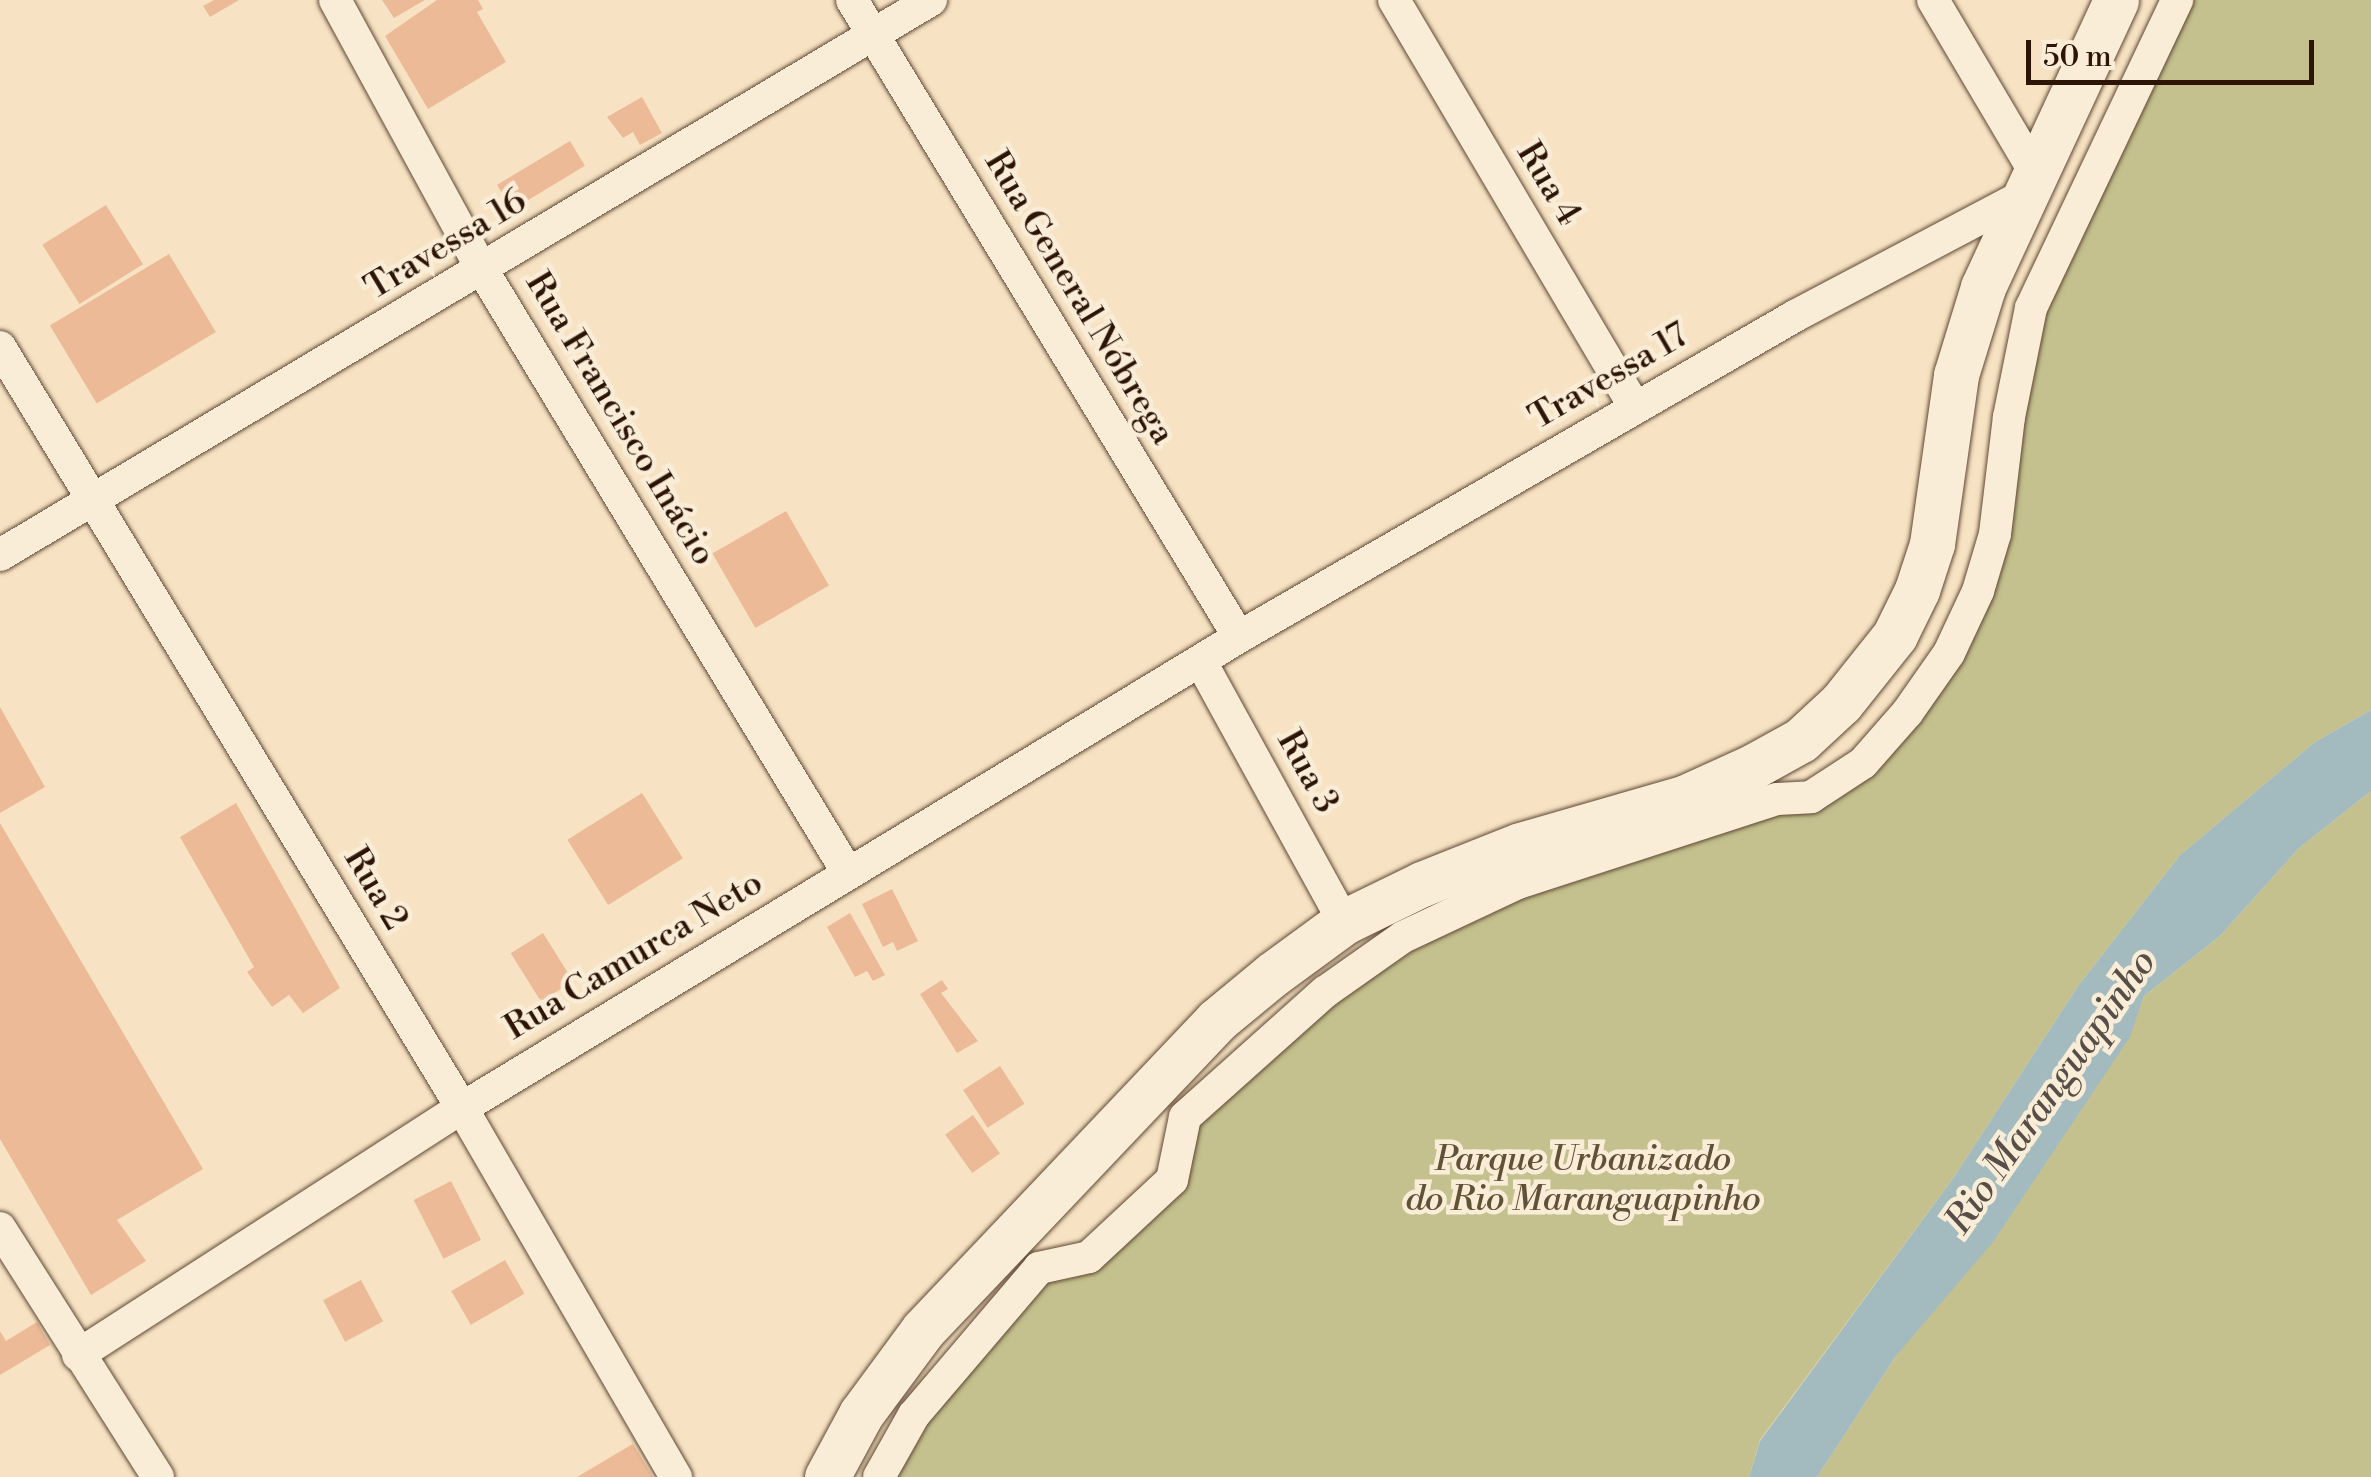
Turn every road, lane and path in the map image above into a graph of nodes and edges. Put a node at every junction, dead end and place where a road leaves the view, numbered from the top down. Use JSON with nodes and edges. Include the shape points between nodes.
{"nodes":[{"id":1,"x":335,"y":0,"type":"edge"},
{"id":2,"x":852,"y":0,"type":"edge"},
{"id":3,"x":931,"y":0,"type":"edge"},
{"id":4,"x":1394,"y":0,"type":"edge"},
{"id":5,"x":1933,"y":0,"type":"edge"},
{"id":6,"x":2116,"y":0,"type":"edge"},
{"id":7,"x":2177,"y":0,"type":"edge"},
{"id":8,"x":872,"y":35,"type":"junction"},
{"id":9,"x":2029,"y":183,"type":"junction"},
{"id":10,"x":483,"y":272,"type":"junction"},
{"id":11,"x":0,"y":347,"type":"edge"},
{"id":12,"x":1634,"y":408,"type":"junction"},
{"id":13,"x":90,"y":499,"type":"junction"},
{"id":14,"x":0,"y":555,"type":"edge"},
{"id":15,"x":1239,"y":637,"type":"junction"},
{"id":16,"x":1201,"y":662,"type":"junction"},
{"id":17,"x":848,"y":873,"type":"junction"},
{"id":18,"x":1344,"y":922,"type":"junction"},
{"id":19,"x":462,"y":1108,"type":"junction"},
{"id":20,"x":0,"y":1228,"type":"edge"},
{"id":21,"x":78,"y":1356,"type":"junction"},
{"id":22,"x":158,"y":1477,"type":"edge"},
{"id":23,"x":676,"y":1477,"type":"edge"},
{"id":24,"x":827,"y":1477,"type":"edge"},
{"id":25,"x":879,"y":1477,"type":"edge"}],
"edges":[{"from":1,"to":10,"type":"street","name":"Rua Francisco Inácio"},
{"from":2,"to":8,"type":"street","name":"Rua General Nóbrega"},
{"from":3,"to":8,"type":"street","name":"Travessa 16"},
{"from":4,"to":12,"type":"street","name":"Rua 4"},
{"from":5,"to":9,"type":"street"},
{"from":6,"to":9,"type":"main road"},
{"from":7,"to":25,"type":"street","via":[[2032,308],[2009,417],[1995,534],[1978,591],[1949,654],[1907,713],[1863,763],[1810,797],[1777,799],[1518,883],[1403,937],[1325,992],[1184,1117],[1172,1180],[1089,1256],[1039,1268],[914,1415]]},
{"from":8,"to":10,"type":"street","name":"Travessa 16"},
{"from":8,"to":15,"type":"street","name":"Rua General Nóbrega"},
{"from":9,"to":12,"type":"street","name":"Travessa 17"},
{"from":9,"to":18,"type":"main road","via":[[1983,287],[1956,375],[1932,544],[1917,590],[1895,635],[1840,703],[1801,740],[1686,797],[1520,845]]},
{"from":10,"to":13,"type":"street","name":"Travessa 16"},
{"from":10,"to":17,"type":"street","name":"Rua Francisco Inácio"},
{"from":11,"to":13,"type":"street","name":"Rua 2"},
{"from":12,"to":15,"type":"street","name":"Travessa 17"},
{"from":13,"to":14,"type":"street","name":"Travessa 16"},
{"from":13,"to":19,"type":"street","name":"Rua 2"},
{"from":15,"to":16,"type":"street","name":"Rua Camurca Neto"},
{"from":16,"to":17,"type":"street","name":"Rua Camurca Neto"},
{"from":16,"to":18,"type":"street","name":"Rua 3"},
{"from":17,"to":19,"type":"street","name":"Rua Camurca Neto"},
{"from":18,"to":24,"type":"main road","via":[[1216,1021],[1005,1241],[894,1368]]},
{"from":19,"to":21,"type":"street","name":"Rua Camurca Neto"},
{"from":19,"to":23,"type":"street","name":"Rua 2"},
{"from":20,"to":21,"type":"street"},
{"from":21,"to":22,"type":"street"}]}
